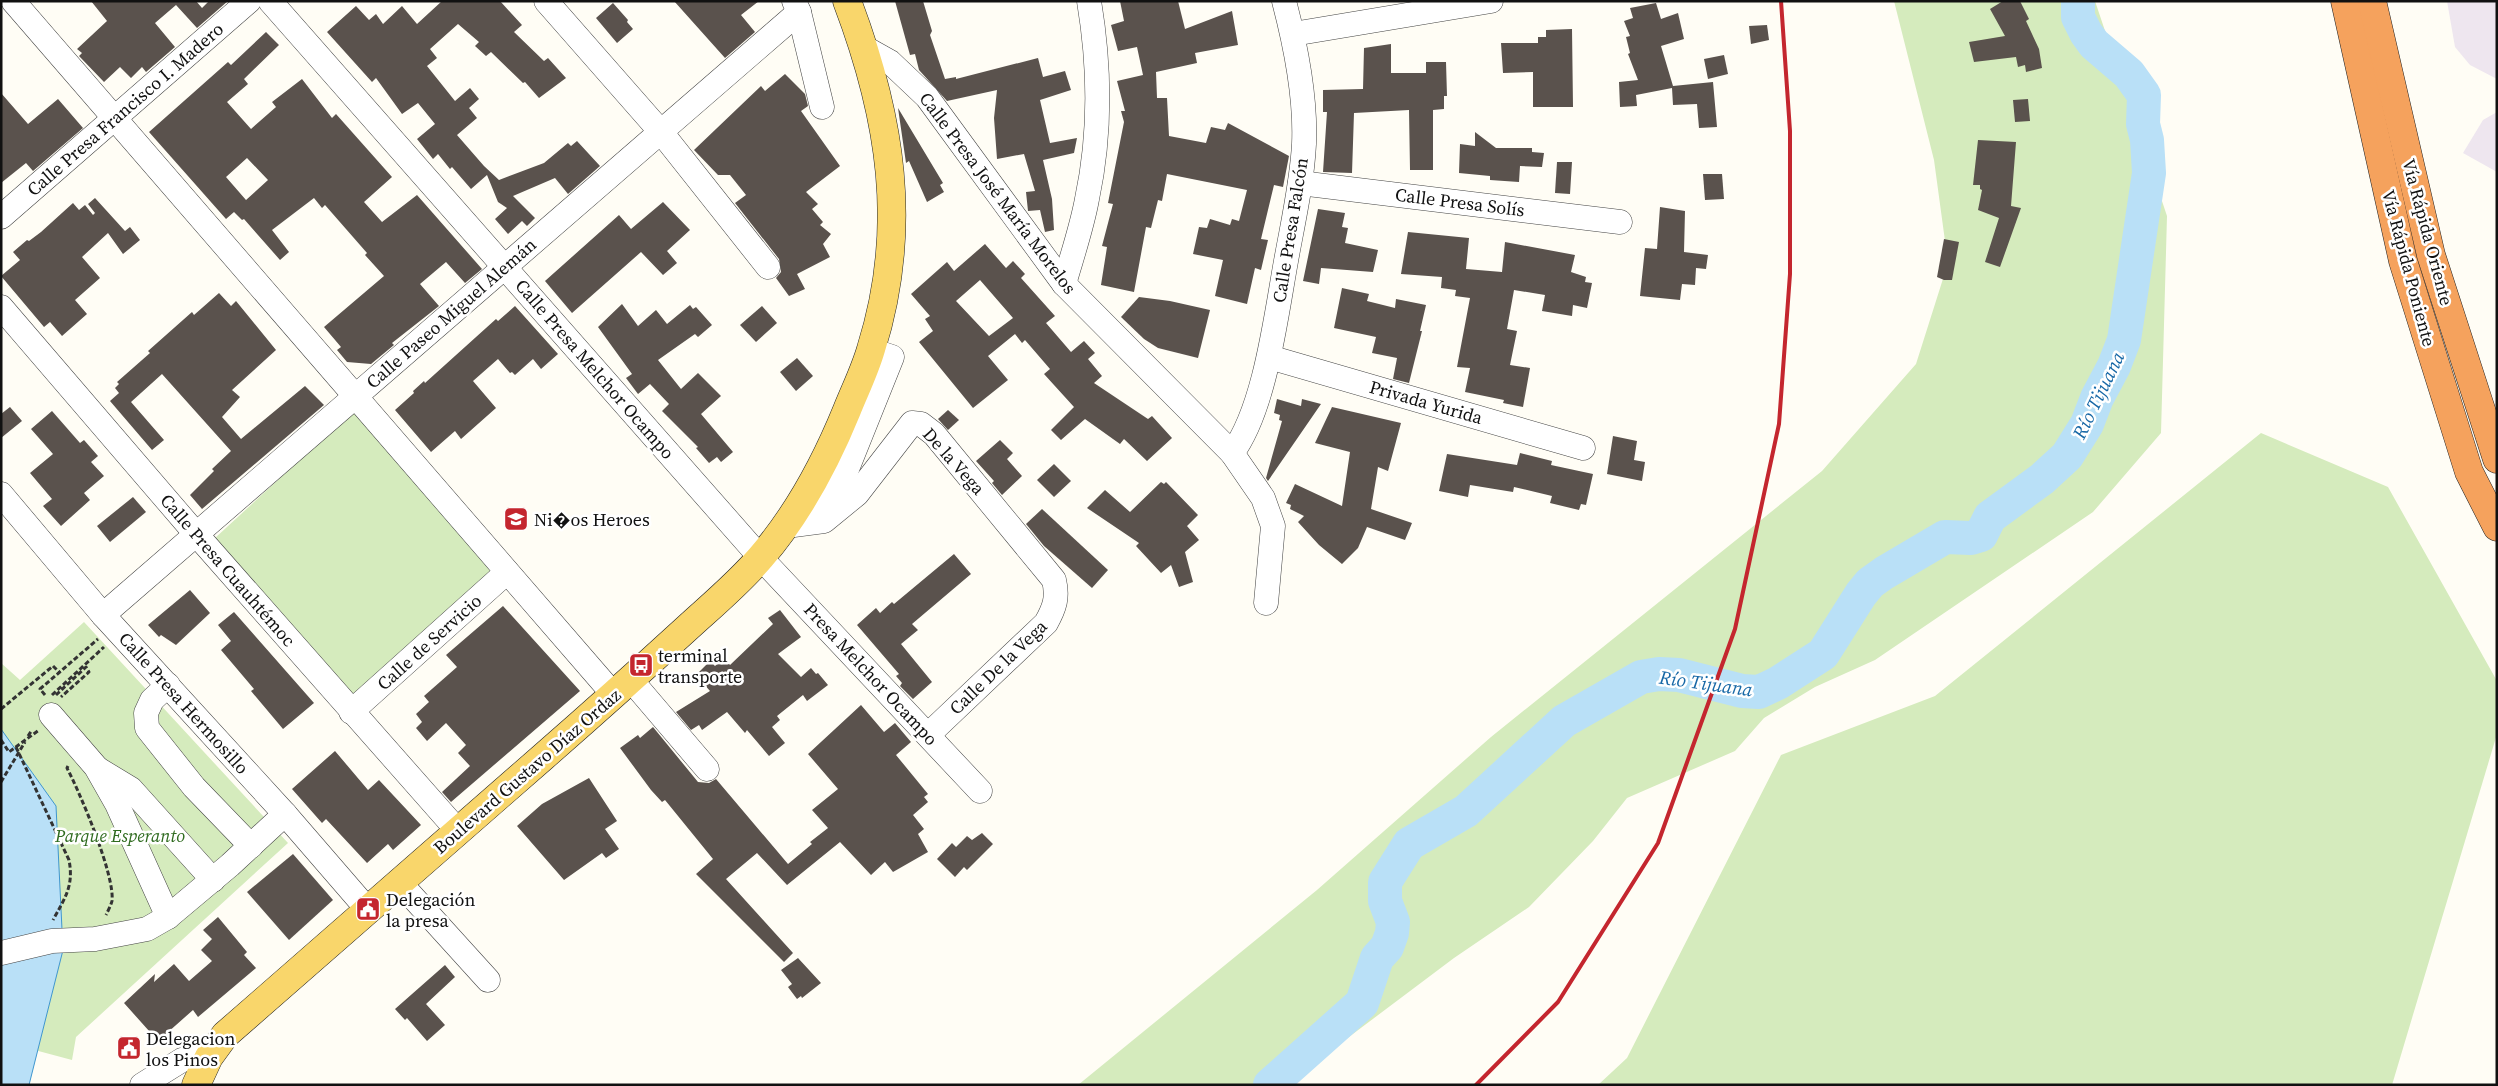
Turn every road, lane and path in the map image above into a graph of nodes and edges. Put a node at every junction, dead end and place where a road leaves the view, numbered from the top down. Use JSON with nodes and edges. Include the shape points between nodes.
{"nodes":[{"id":1,"x":13,"y":1,"type":"edge"},
{"id":2,"x":249,"y":1,"type":"edge"},
{"id":3,"x":270,"y":1,"type":"edge"},
{"id":4,"x":546,"y":1,"type":"edge"},
{"id":5,"x":847,"y":1,"type":"edge"},
{"id":6,"x":1089,"y":1,"type":"edge"},
{"id":7,"x":1284,"y":1,"type":"edge"},
{"id":8,"x":1491,"y":1,"type":"edge"},
{"id":9,"x":2345,"y":1,"type":"edge"},
{"id":10,"x":2372,"y":1,"type":"edge"},
{"id":11,"x":797,"y":7,"type":"edge"},
{"id":12,"x":1292,"y":34,"type":"junction"},
{"id":13,"x":865,"y":48,"type":"junction"},
{"id":14,"x":822,"y":108,"type":"dead end"},
{"id":15,"x":114,"y":118,"type":"junction"},
{"id":16,"x":660,"y":132,"type":"junction"},
{"id":17,"x":1300,"y":182,"type":"junction"},
{"id":18,"x":1,"y":217,"type":"edge"},
{"id":19,"x":1620,"y":222,"type":"dead end"},
{"id":20,"x":504,"y":267,"type":"junction"},
{"id":21,"x":768,"y":267,"type":"dead end"},
{"id":22,"x":1064,"y":284,"type":"junction"},
{"id":23,"x":1,"y":307,"type":"edge"},
{"id":24,"x":871,"y":350,"type":"junction"},
{"id":25,"x":1269,"y":357,"type":"junction"},
{"id":26,"x":355,"y":396,"type":"junction"},
{"id":27,"x":1583,"y":448,"type":"dead end"},
{"id":28,"x":1232,"y":453,"type":"junction"},
{"id":29,"x":2497,"y":460,"type":"edge"},
{"id":30,"x":1,"y":494,"type":"edge"},
{"id":31,"x":816,"y":522,"type":"junction"},
{"id":32,"x":786,"y":526,"type":"junction"},
{"id":33,"x":2497,"y":527,"type":"edge"},
{"id":34,"x":196,"y":534,"type":"junction"},
{"id":35,"x":760,"y":557,"type":"junction"},
{"id":36,"x":507,"y":572,"type":"junction"},
{"id":37,"x":1057,"y":593,"type":"joint"},
{"id":38,"x":1266,"y":602,"type":"dead end"},
{"id":39,"x":112,"y":624,"type":"junction"},
{"id":40,"x":60,"y":673,"type":"junction"},
{"id":41,"x":168,"y":685,"type":"junction"},
{"id":42,"x":623,"y":687,"type":"junction"},
{"id":43,"x":1,"y":709,"type":"edge"},
{"id":44,"x":51,"y":710,"type":"junction"},
{"id":45,"x":351,"y":712,"type":"junction"},
{"id":46,"x":32,"y":730,"type":"dead end"},
{"id":47,"x":929,"y":734,"type":"junction"},
{"id":48,"x":27,"y":739,"type":"junction"},
{"id":49,"x":1,"y":740,"type":"edge"},
{"id":50,"x":16,"y":747,"type":"junction"},
{"id":51,"x":89,"y":760,"type":"junction"},
{"id":52,"x":707,"y":769,"type":"dead end"},
{"id":53,"x":1,"y":782,"type":"edge"},
{"id":54,"x":980,"y":791,"type":"dead end"},
{"id":55,"x":285,"y":814,"type":"junction"},
{"id":56,"x":458,"y":831,"type":"junction"},
{"id":57,"x":251,"y":846,"type":"junction"},
{"id":58,"x":213,"y":880,"type":"junction"},
{"id":59,"x":400,"y":883,"type":"junction"},
{"id":60,"x":368,"y":910,"type":"junction"},
{"id":61,"x":168,"y":917,"type":"junction"},
{"id":62,"x":98,"y":938,"type":"junction"},
{"id":63,"x":40,"y":944,"type":"junction"},
{"id":64,"x":1,"y":953,"type":"edge"},
{"id":65,"x":488,"y":980,"type":"dead end"},
{"id":66,"x":214,"y":1050,"type":"junction"},
{"id":67,"x":197,"y":1084,"type":"edge"},
{"id":68,"x":142,"y":1085,"type":"edge"}],
"edges":[{"from":1,"to":15,"type":"street"},
{"from":2,"to":15,"type":"street","name":"Calle Presa Francisco I. Madero"},
{"from":3,"to":20,"type":"street","name":"Calle Presa Melchor Ocampo"},
{"from":4,"to":16,"type":"street"},
{"from":5,"to":13,"type":"main road","name":"Boulevard Gustavo Díaz Ordaz"},
{"from":6,"to":22,"type":"street","via":[[1098,70],[1096,131],[1087,199]]},
{"from":7,"to":12,"type":"street","name":"Calle Presa Falcón"},
{"from":8,"to":12,"type":"street"},
{"from":9,"to":33,"type":"highway","name":"Vía Rápida Poniente","via":[[2403,261],[2469,472]]},
{"from":10,"to":29,"type":"highway","name":"Vía Rápida Oriente","via":[[2431,255]]},
{"from":11,"to":14,"type":"street"},
{"from":11,"to":16,"type":"street","name":"Calle Paseo Miguel Alemán"},
{"from":12,"to":17,"type":"street","name":"Calle Presa Falcón","via":[[1303,118]]},
{"from":13,"to":22,"type":"street","name":"Calle Presa José María Morelos","via":[[890,62],[927,97]]},
{"from":13,"to":24,"type":"main road","name":"Boulevard Gustavo Díaz Ordaz","via":[[886,142],[893,228],[884,296]]},
{"from":15,"to":18,"type":"street","name":"Calle Presa Francisco I. Madero"},
{"from":15,"to":26,"type":"street"},
{"from":16,"to":20,"type":"street","name":"Calle Paseo Miguel Alemán"},
{"from":16,"to":21,"type":"street"},
{"from":17,"to":19,"type":"street","name":"Calle Presa Solís"},
{"from":17,"to":25,"type":"street","name":"Calle Presa Falcón"},
{"from":20,"to":26,"type":"street","name":"Calle Paseo Miguel Alemán"},
{"from":20,"to":35,"type":"street","name":"Calle Presa Melchor Ocampo"},
{"from":22,"to":28,"type":"street","name":"Calle Presa José María Morelos"},
{"from":23,"to":34,"type":"street","name":"Calle Presa Cuauhtémoc"},
{"from":24,"to":31,"type":"street","via":[[892,357],[845,474]]},
{"from":24,"to":32,"type":"main road","name":"Boulevard Gustavo Díaz Ordaz","via":[[832,445],[811,488]]},
{"from":25,"to":27,"type":"street","name":"Privada Yurida"},
{"from":25,"to":28,"type":"street","name":"Calle Presa Falcón","via":[[1244,436]]},
{"from":26,"to":34,"type":"street","name":"Calle Paseo Miguel Alemán"},
{"from":26,"to":36,"type":"street"},
{"from":28,"to":38,"type":"street","name":"Calle Presa José María Morelos","via":[[1264,498],[1273,526]]},
{"from":30,"to":39,"type":"street","name":"Calle Presa Hermosillo"},
{"from":31,"to":32,"type":"street","name":"De la Vega"},
{"from":31,"to":37,"type":"street","name":"De la Vega","via":[[824,521],[857,494],[912,424],[921,424],[934,434],[1043,565],[1054,580]]},
{"from":32,"to":35,"type":"main road","name":"Boulevard Gustavo Díaz Ordaz"},
{"from":34,"to":39,"type":"street","name":"Calle Paseo Miguel Alemán"},
{"from":34,"to":45,"type":"street","name":"Calle Presa Cuauhtémoc"},
{"from":35,"to":42,"type":"main road","name":"Boulevard Gustavo Díaz Ordaz","via":[[731,589]]},
{"from":35,"to":47,"type":"street","name":"Presa Melchor Ocampo"},
{"from":36,"to":42,"type":"street"},
{"from":36,"to":45,"type":"street","name":"Calle de Servicio"},
{"from":37,"to":47,"type":"street","name":"Calle De la Vega","via":[[1055,608],[1046,623]]},
{"from":39,"to":40,"type":"path"},
{"from":39,"to":41,"type":"street","name":"Calle Presa Hermosillo"},
{"from":39,"to":44,"type":"path"},
{"from":40,"to":43,"type":"path","via":[[53,666]]},
{"from":40,"to":44,"type":"path","via":[[40,689]]},
{"from":41,"to":55,"type":"street","name":"Calle Presa Hermosillo"},
{"from":41,"to":57,"type":"street","via":[[152,700],[146,713],[147,728],[194,787]]},
{"from":42,"to":52,"type":"street"},
{"from":42,"to":56,"type":"main road","name":"Boulevard Gustavo Díaz Ordaz"},
{"from":44,"to":44,"type":"path","via":[[50,700],[86,668],[89,672],[46,710]]},
{"from":44,"to":48,"type":"path"},
{"from":44,"to":51,"type":"street"},
{"from":45,"to":56,"type":"street","name":"Calle Presa Cuauhtémoc"},
{"from":46,"to":48,"type":"path"},
{"from":47,"to":54,"type":"street","name":"Presa Melchor Ocampo"},
{"from":48,"to":50,"type":"path"},
{"from":48,"to":53,"type":"path"},
{"from":49,"to":50,"type":"path","via":[[9,752]]},
{"from":50,"to":63,"type":"path","via":[[64,844],[72,873],[66,896]]},
{"from":51,"to":58,"type":"street","via":[[131,789]]},
{"from":51,"to":61,"type":"street","via":[[117,804]]},
{"from":51,"to":62,"type":"path","via":[[67,768],[99,843],[109,879],[112,900]]},
{"from":55,"to":57,"type":"street"},
{"from":55,"to":60,"type":"street","name":"Calle Presa Hermosillo"},
{"from":56,"to":59,"type":"main road","name":"Boulevard Gustavo Díaz Ordaz"},
{"from":57,"to":58,"type":"street"},
{"from":58,"to":61,"type":"street"},
{"from":59,"to":60,"type":"main road","name":"Boulevard Gustavo Díaz Ordaz"},
{"from":59,"to":65,"type":"street"},
{"from":60,"to":66,"type":"main road","name":"Boulevard Gustavo Díaz Ordaz","via":[[225,1035]]},
{"from":61,"to":62,"type":"street","via":[[142,931]]},
{"from":62,"to":63,"type":"street"},
{"from":63,"to":64,"type":"street"},
{"from":66,"to":67,"type":"main road","name":"Boulevard Gustavo Díaz Ordaz"},
{"from":66,"to":68,"type":"street","via":[[182,1060]]}]}
